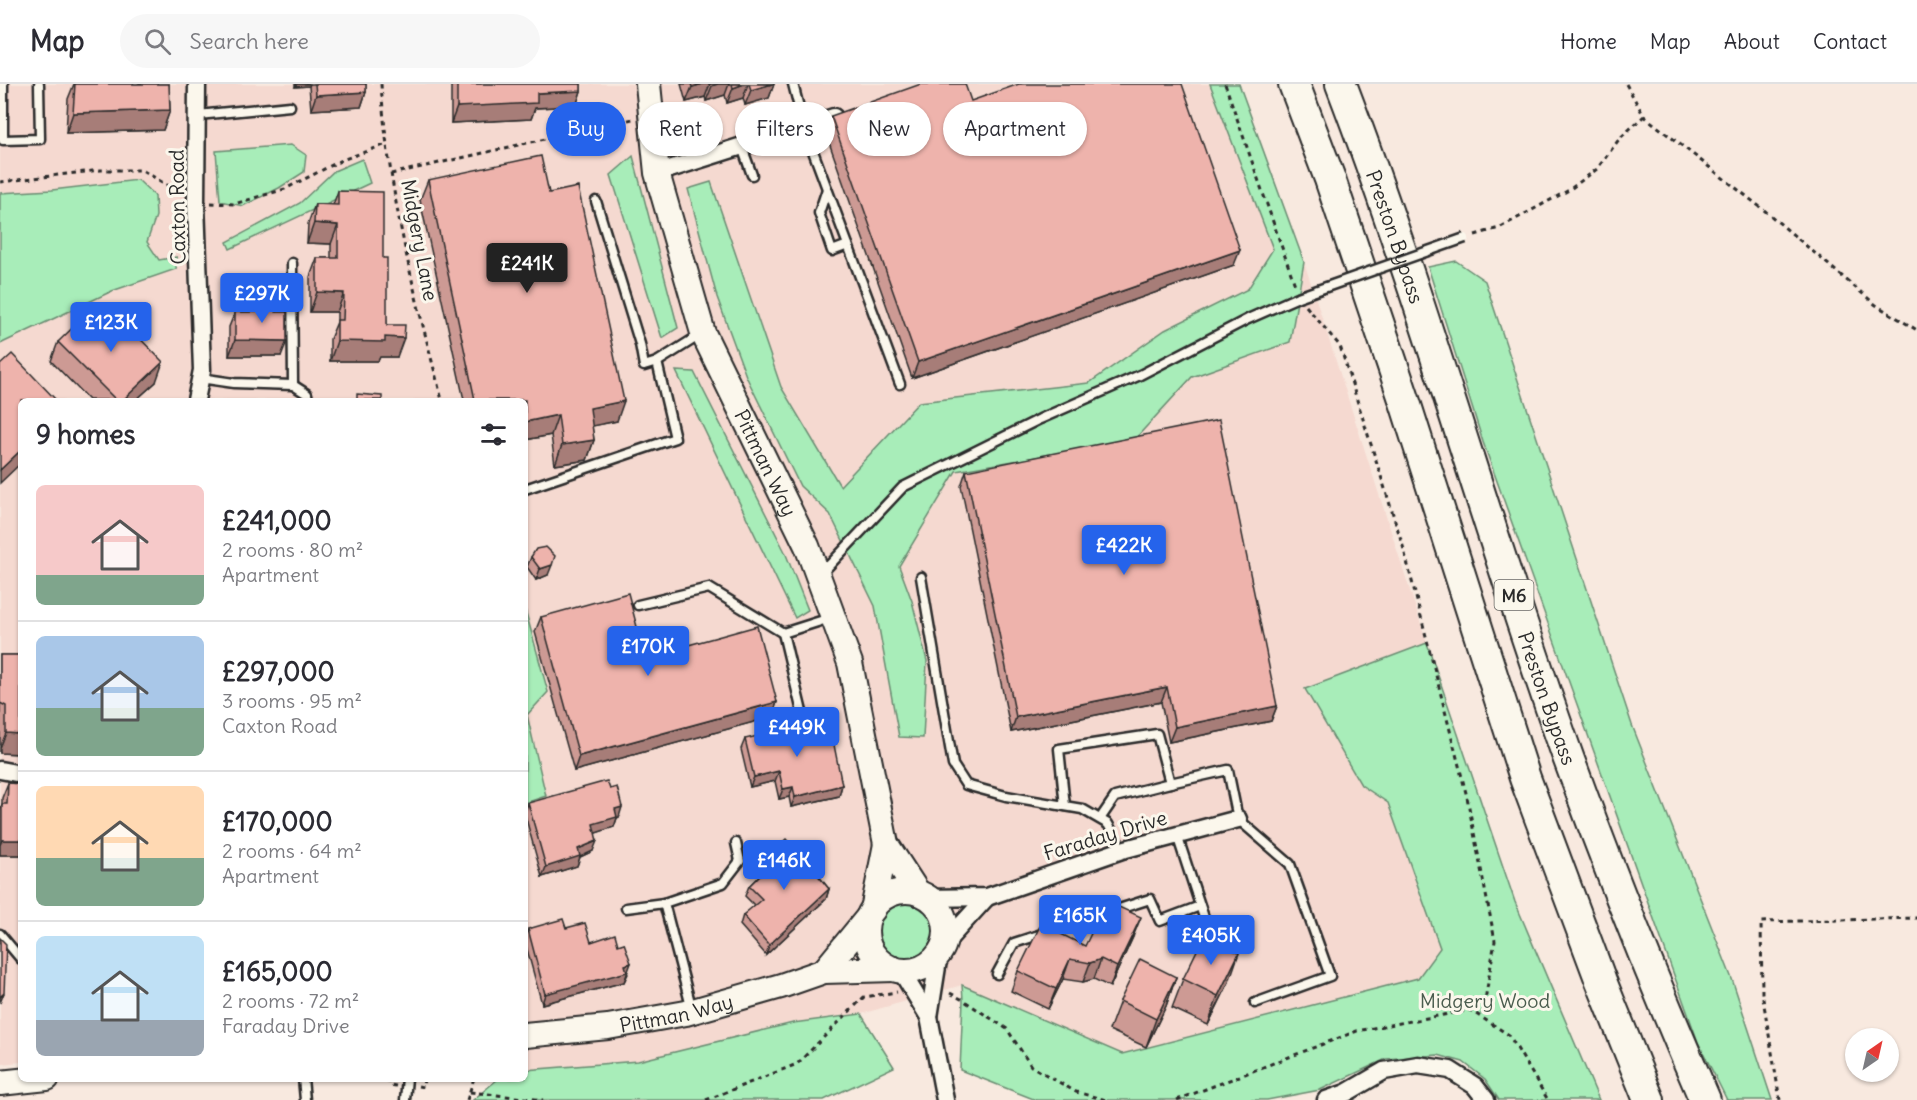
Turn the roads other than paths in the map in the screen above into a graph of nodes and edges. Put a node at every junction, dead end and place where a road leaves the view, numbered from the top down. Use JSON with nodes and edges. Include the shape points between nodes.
{"nodes":[{"id":1,"x":3,"y":84,"type":"edge"},
{"id":2,"x":39,"y":84,"type":"edge"},
{"id":3,"x":197,"y":84,"type":"edge"},
{"id":4,"x":648,"y":84,"type":"edge"},
{"id":5,"x":793,"y":84,"type":"edge"},
{"id":6,"x":1294,"y":84,"type":"edge"},
{"id":7,"x":1341,"y":84,"type":"edge"},
{"id":8,"x":798,"y":102,"type":"edge"},
{"id":9,"x":290,"y":106,"type":"dead end"},
{"id":10,"x":198,"y":115,"type":"junction"},
{"id":11,"x":839,"y":116,"type":"edge"},
{"id":12,"x":835,"y":117,"type":"edge"},
{"id":13,"x":735,"y":149,"type":"edge"},
{"id":14,"x":745,"y":156,"type":"edge"},
{"id":15,"x":815,"y":156,"type":"edge"},
{"id":16,"x":657,"y":173,"type":"junction"},
{"id":17,"x":752,"y":175,"type":"dead end"},
{"id":18,"x":827,"y":189,"type":"junction"},
{"id":19,"x":596,"y":201,"type":"dead end"},
{"id":20,"x":1465,"y":238,"type":"road end"},
{"id":21,"x":848,"y":245,"type":"junction"},
{"id":22,"x":292,"y":263,"type":"dead end"},
{"id":23,"x":703,"y":333,"type":"junction"},
{"id":24,"x":657,"y":362,"type":"junction"},
{"id":25,"x":200,"y":378,"type":"junction"},
{"id":26,"x":900,"y":384,"type":"dead end"},
{"id":27,"x":294,"y":385,"type":"junction"},
{"id":28,"x":196,"y":398,"type":"edge"},
{"id":29,"x":308,"y":398,"type":"edge"},
{"id":30,"x":528,"y":488,"type":"edge"},
{"id":31,"x":819,"y":576,"type":"junction"},
{"id":32,"x":921,"y":577,"type":"dead end"},
{"id":33,"x":638,"y":605,"type":"dead end"},
{"id":34,"x":833,"y":617,"type":"junction"},
{"id":35,"x":783,"y":633,"type":"junction"},
{"id":36,"x":802,"y":712,"type":"dead end"},
{"id":37,"x":0,"y":770,"type":"edge"},
{"id":38,"x":18,"y":773,"type":"edge"},
{"id":39,"x":1170,"y":783,"type":"junction"},
{"id":40,"x":1065,"y":806,"type":"junction"},
{"id":41,"x":1100,"y":819,"type":"junction"},
{"id":42,"x":1238,"y":819,"type":"junction"},
{"id":43,"x":1178,"y":835,"type":"junction"},
{"id":44,"x":736,"y":843,"type":"dead end"},
{"id":45,"x":886,"y":844,"type":"junction"},
{"id":46,"x":1122,"y":850,"type":"junction"},
{"id":47,"x":923,"y":895,"type":"junction"},
{"id":48,"x":987,"y":897,"type":"junction"},
{"id":49,"x":664,"y":903,"type":"junction"},
{"id":50,"x":1200,"y":906,"type":"junction"},
{"id":51,"x":626,"y":908,"type":"dead end"},
{"id":52,"x":871,"y":913,"type":"junction"},
{"id":53,"x":0,"y":934,"type":"edge"},
{"id":54,"x":942,"y":948,"type":"junction"},
{"id":55,"x":18,"y":955,"type":"edge"},
{"id":56,"x":1217,"y":956,"type":"edge"},
{"id":57,"x":824,"y":970,"type":"junction"},
{"id":58,"x":997,"y":974,"type":"dead end"},
{"id":59,"x":902,"y":976,"type":"junction"},
{"id":60,"x":1255,"y":1003,"type":"dead end"},
{"id":61,"x":693,"y":1011,"type":"junction"},
{"id":62,"x":929,"y":1017,"type":"junction"},
{"id":63,"x":528,"y":1035,"type":"edge"},
{"id":64,"x":18,"y":1081,"type":"edge"},
{"id":65,"x":303,"y":1082,"type":"edge"},
{"id":66,"x":407,"y":1082,"type":"edge"},
{"id":67,"x":0,"y":1083,"type":"edge"},
{"id":68,"x":305,"y":1100,"type":"edge"},
{"id":69,"x":405,"y":1100,"type":"edge"},
{"id":70,"x":945,"y":1100,"type":"edge"},
{"id":71,"x":1326,"y":1100,"type":"edge"},
{"id":72,"x":1486,"y":1100,"type":"edge"},
{"id":73,"x":1649,"y":1100,"type":"edge"},
{"id":74,"x":1705,"y":1100,"type":"edge"}],
"edges":[{"from":1,"to":2,"type":"lane","via":[[3,140],[40,139]]},
{"from":3,"to":10,"type":"street","name":"Caxton Road"},
{"from":4,"to":16,"type":"street","name":"Pittman Way"},
{"from":5,"to":8,"type":"lane"},
{"from":6,"to":73,"type":"highway","number":"M6","via":[[1400,385],[1525,777]]},
{"from":7,"to":74,"type":"highway","name":"Preston Bypass","number":"M6","via":[[1422,310],[1568,757],[1649,970]]},
{"from":9,"to":10,"type":"lane"},
{"from":10,"to":25,"type":"street","name":"Caxton Road"},
{"from":11,"to":12,"type":"street"},
{"from":13,"to":16,"type":"street"},
{"from":14,"to":17,"type":"lane"},
{"from":15,"to":18,"type":"lane"},
{"from":16,"to":23,"type":"street","name":"Pittman Way"},
{"from":18,"to":21,"type":"lane"},
{"from":18,"to":21,"type":"lane","via":[[819,213],[832,251]]},
{"from":19,"to":24,"type":"lane","via":[[644,366]]},
{"from":20,"to":31,"type":"lane","bridge":true,"via":[[1298,297],[1248,319],[1140,375],[903,487]]},
{"from":21,"to":26,"type":"lane"},
{"from":22,"to":27,"type":"lane"},
{"from":23,"to":24,"type":"lane"},
{"from":23,"to":31,"type":"street","name":"Pittman Way"},
{"from":24,"to":30,"type":"lane","via":[[675,438]]},
{"from":25,"to":27,"type":"lane"},
{"from":25,"to":28,"type":"street","name":"Caxton Road"},
{"from":27,"to":29,"type":"lane"},
{"from":31,"to":34,"type":"street","name":"Pittman Way"},
{"from":32,"to":40,"type":"lane","via":[[953,765],[966,785]]},
{"from":33,"to":35,"type":"lane","via":[[709,588]]},
{"from":34,"to":35,"type":"lane"},
{"from":34,"to":45,"type":"street","name":"Pittman Way","via":[[850,663]]},
{"from":35,"to":36,"type":"lane"},
{"from":37,"to":38,"type":"street"},
{"from":39,"to":40,"type":"lane","via":[[1156,734],[1059,749]]},
{"from":39,"to":41,"type":"lane","via":[[1115,797]]},
{"from":39,"to":42,"type":"lane","via":[[1228,770]]},
{"from":40,"to":41,"type":"lane","via":[[1082,809]]},
{"from":41,"to":46,"type":"lane","via":[[1108,824]]},
{"from":42,"to":43,"type":"street","name":"Faraday Drive"},
{"from":42,"to":60,"type":"lane","via":[[1290,864],[1330,976]]},
{"from":43,"to":46,"type":"street","name":"Faraday Drive"},
{"from":43,"to":50,"type":"lane"},
{"from":44,"to":49,"type":"lane","via":[[740,861],[723,883]]},
{"from":45,"to":47,"type":"street","name":"Pittman Way"},
{"from":45,"to":52,"type":"street","name":"Pittman Way"},
{"from":46,"to":48,"type":"street","name":"Faraday Drive"},
{"from":47,"to":48,"type":"street","name":"Faraday Drive"},
{"from":47,"to":52,"type":"street","via":[[905,891],[892,894]]},
{"from":47,"to":54,"type":"street","via":[[944,917]]},
{"from":48,"to":54,"type":"street","name":"Faraday Drive"},
{"from":49,"to":51,"type":"lane"},
{"from":49,"to":61,"type":"lane"},
{"from":50,"to":56,"type":"lane"},
{"from":50,"to":58,"type":"lane","via":[[1160,921],[1150,899],[1014,943]]},
{"from":52,"to":57,"type":"street","name":"Pittman Way"},
{"from":52,"to":59,"type":"street","via":[[867,928],[873,953]]},
{"from":53,"to":55,"type":"lane"},
{"from":54,"to":59,"type":"street","via":[[932,962]]},
{"from":54,"to":62,"type":"street"},
{"from":57,"to":59,"type":"street","name":"Pittman Way"},
{"from":57,"to":61,"type":"street","name":"Pittman Way"},
{"from":59,"to":62,"type":"street"},
{"from":61,"to":63,"type":"street","name":"Pittman Way","via":[[608,1027]]},
{"from":62,"to":70,"type":"street"},
{"from":64,"to":67,"type":"street"},
{"from":65,"to":68,"type":"lane"},
{"from":66,"to":69,"type":"lane"},
{"from":71,"to":72,"type":"street","via":[[1384,1071],[1418,1065],[1450,1070],[1475,1086]]}]}
